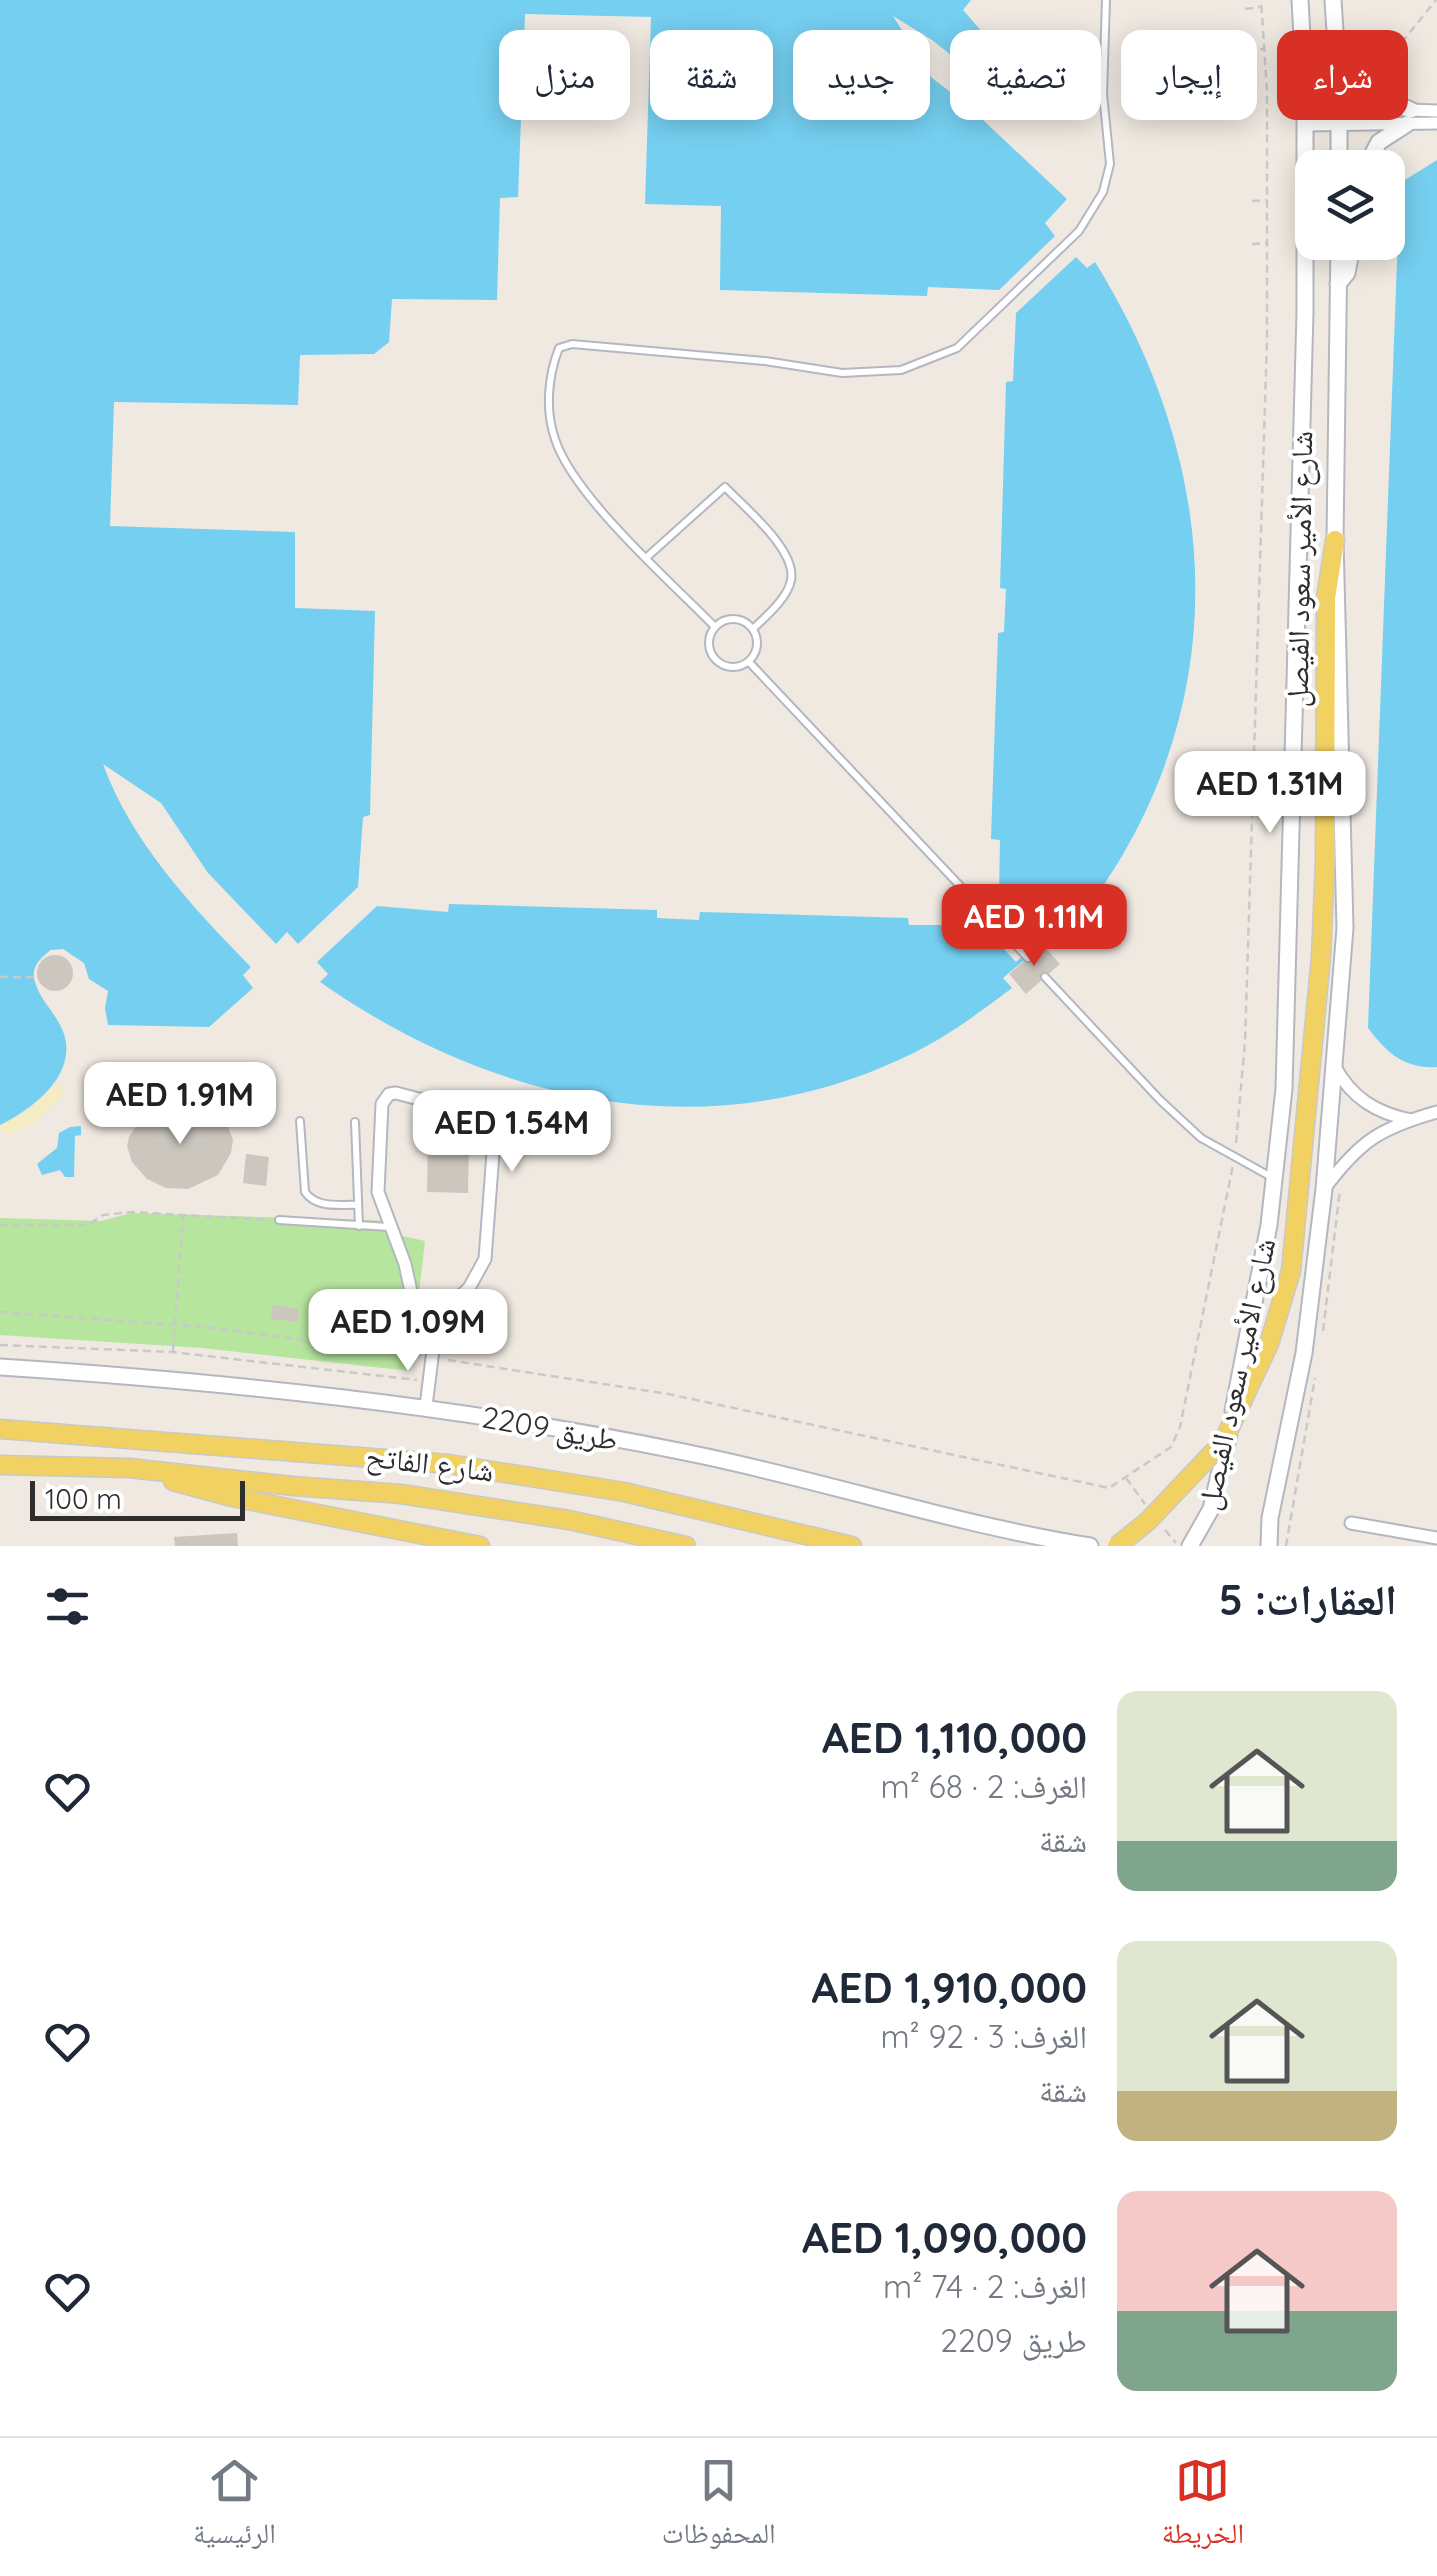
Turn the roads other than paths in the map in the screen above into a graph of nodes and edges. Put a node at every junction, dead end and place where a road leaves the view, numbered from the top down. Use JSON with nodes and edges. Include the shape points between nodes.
{"nodes":[{"id":1,"x":1106,"y":0,"type":"edge"},
{"id":2,"x":1300,"y":0,"type":"edge"},
{"id":3,"x":1333,"y":0,"type":"edge"},
{"id":4,"x":1302,"y":30,"type":"edge"},
{"id":5,"x":1335,"y":30,"type":"edge"},
{"id":6,"x":1437,"y":111,"type":"edge"},
{"id":7,"x":1409,"y":117,"type":"junction"},
{"id":8,"x":1306,"y":120,"type":"edge"},
{"id":9,"x":1325,"y":120,"type":"edge"},
{"id":10,"x":1340,"y":120,"type":"edge"},
{"id":11,"x":1437,"y":123,"type":"edge"},
{"id":12,"x":1306,"y":125,"type":"junction"},
{"id":13,"x":1340,"y":150,"type":"edge"},
{"id":14,"x":1375,"y":150,"type":"edge"},
{"id":15,"x":1339,"y":260,"type":"edge"},
{"id":16,"x":1350,"y":260,"type":"edge"},
{"id":17,"x":1338,"y":284,"type":"junction"},
{"id":18,"x":1335,"y":540,"type":"junction"},
{"id":19,"x":648,"y":557,"type":"junction"},
{"id":20,"x":715,"y":627,"type":"junction"},
{"id":21,"x":752,"y":629,"type":"junction"},
{"id":22,"x":748,"y":662,"type":"junction"},
{"id":23,"x":1027,"y":958,"type":"dead end"},
{"id":24,"x":1045,"y":977,"type":"dead end"},
{"id":25,"x":1335,"y":1067,"type":"junction"},
{"id":26,"x":1437,"y":1112,"type":"edge"},
{"id":27,"x":1411,"y":1120,"type":"junction"},
{"id":28,"x":300,"y":1121,"type":"dead end"},
{"id":29,"x":355,"y":1122,"type":"dead end"},
{"id":30,"x":1274,"y":1178,"type":"junction"},
{"id":31,"x":1324,"y":1189,"type":"junction"},
{"id":32,"x":358,"y":1205,"type":"junction"},
{"id":33,"x":279,"y":1220,"type":"road end"},
{"id":34,"x":359,"y":1226,"type":"junction"},
{"id":35,"x":389,"y":1227,"type":"junction"},
{"id":36,"x":431,"y":1352,"type":"junction"},
{"id":37,"x":0,"y":1368,"type":"edge"},
{"id":38,"x":426,"y":1406,"type":"junction"},
{"id":39,"x":0,"y":1429,"type":"edge"},
{"id":40,"x":0,"y":1465,"type":"edge"},
{"id":41,"x":129,"y":1468,"type":"junction"},
{"id":42,"x":1351,"y":1523,"type":"dead end"},
{"id":43,"x":1437,"y":1538,"type":"edge"},
{"id":44,"x":480,"y":1546,"type":"edge"},
{"id":45,"x":686,"y":1546,"type":"edge"},
{"id":46,"x":852,"y":1546,"type":"edge"},
{"id":47,"x":1090,"y":1546,"type":"edge"},
{"id":48,"x":1117,"y":1546,"type":"edge"},
{"id":49,"x":1190,"y":1546,"type":"edge"},
{"id":50,"x":1269,"y":1546,"type":"edge"}],
"edges":[{"from":1,"to":19,"type":"lane","via":[[1110,164],[1103,192],[1078,231],[958,348],[901,370],[842,373],[765,361],[560,348],[549,382],[554,438],[598,507]]},
{"from":2,"to":4,"type":"street","name":"شارع الأمير سعود الفيصل"},
{"from":3,"to":5,"type":"street"},
{"from":6,"to":7,"type":"street"},
{"from":7,"to":11,"type":"street"},
{"from":7,"to":14,"type":"street"},
{"from":8,"to":12,"type":"street","name":"شارع الأمير سعود الفيصل"},
{"from":9,"to":12,"type":"street"},
{"from":10,"to":13,"type":"street"},
{"from":12,"to":30,"type":"street","name":"شارع الأمير سعود الفيصل","via":[[1290,917]]},
{"from":15,"to":17,"type":"street","name":"شارع الأمير سعود الفيصل"},
{"from":16,"to":17,"type":"street"},
{"from":17,"to":18,"type":"street","name":"شارع الأمير سعود الفيصل"},
{"from":18,"to":25,"type":"street","name":"شارع الأمير سعود الفيصل","via":[[1346,881]]},
{"from":18,"to":48,"type":"main road","bridge":true,"via":[[1326,588],[1321,957],[1290,1271],[1270,1344],[1223,1442]]},
{"from":19,"to":20,"type":"lane"},
{"from":19,"to":21,"type":"lane","via":[[725,486],[790,563],[792,582]]},
{"from":20,"to":21,"type":"lane","via":[[732,619]]},
{"from":20,"to":22,"type":"lane","via":[[709,647],[716,661],[731,668]]},
{"from":21,"to":22,"type":"lane","via":[[757,644]]},
{"from":22,"to":23,"type":"lane"},
{"from":24,"to":30,"type":"lane","via":[[1201,1138]]},
{"from":25,"to":27,"type":"street","via":[[1372,1108]]},
{"from":25,"to":31,"type":"street","name":"شارع الأمير سعود الفيصل"},
{"from":26,"to":27,"type":"street"},
{"from":27,"to":31,"type":"street","via":[[1365,1141]]},
{"from":28,"to":32,"type":"lane","via":[[310,1200]]},
{"from":29,"to":32,"type":"lane"},
{"from":30,"to":49,"type":"street","name":"شارع الأمير سعود الفيصل","via":[[1217,1492]]},
{"from":31,"to":50,"type":"street","name":"شارع الأمير سعود الفيصل","via":[[1301,1377]]},
{"from":32,"to":34,"type":"lane"},
{"from":33,"to":34,"type":"lane"},
{"from":34,"to":35,"type":"lane"},
{"from":35,"to":36,"type":"street"},
{"from":35,"to":36,"type":"street","via":[[378,1192],[382,1104],[389,1094],[485,1121],[494,1140],[485,1259],[445,1310]]},
{"from":36,"to":38,"type":"street"},
{"from":37,"to":38,"type":"street","name":"طريق 2209","via":[[171,1378]]},
{"from":38,"to":47,"type":"street","name":"طريق 2209","via":[[686,1452]]},
{"from":39,"to":46,"type":"main road","name":"شارع الفاتح","via":[[449,1464],[643,1496]]},
{"from":40,"to":41,"type":"main road","name":"شارع الفاتح"},
{"from":41,"to":44,"type":"main road","via":[[232,1498]]},
{"from":41,"to":45,"type":"main road","name":"شارع الفاتح","via":[[401,1494]]},
{"from":42,"to":43,"type":"street"}]}
